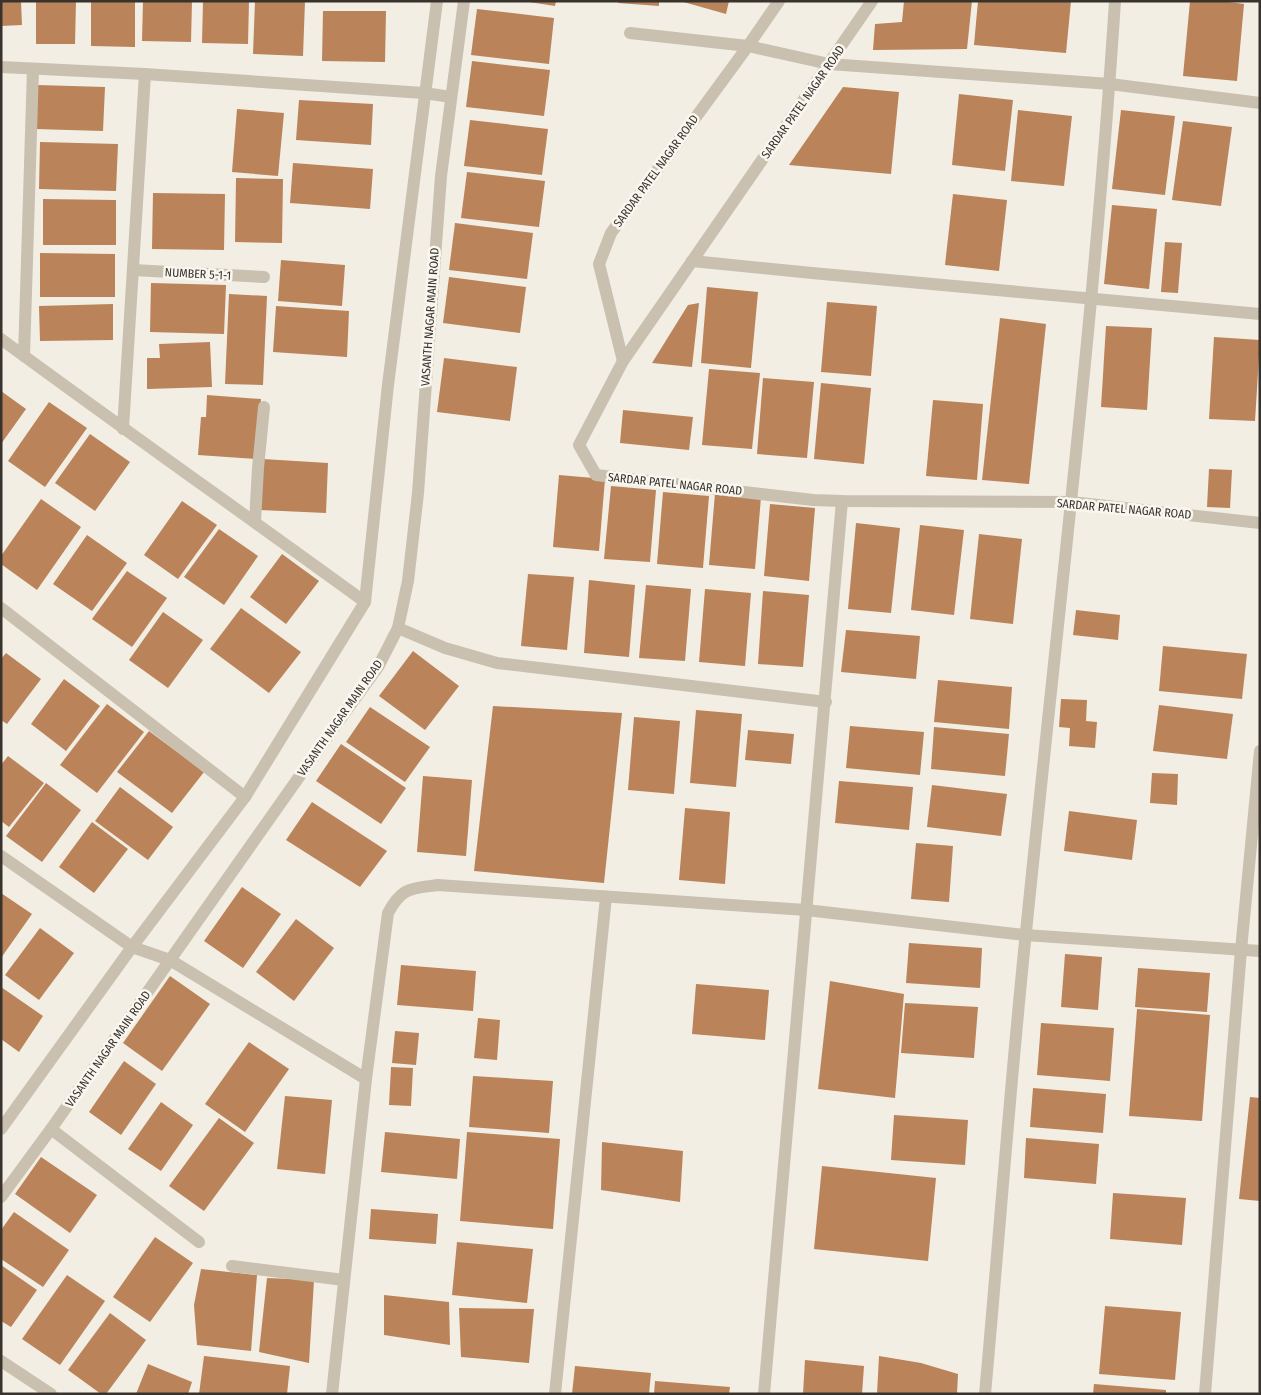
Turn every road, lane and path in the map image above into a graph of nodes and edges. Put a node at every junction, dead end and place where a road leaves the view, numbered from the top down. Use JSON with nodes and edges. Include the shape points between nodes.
{"nodes":[{"id":1,"x":437,"y":1,"type":"edge"},
{"id":2,"x":464,"y":1,"type":"edge"},
{"id":3,"x":779,"y":1,"type":"edge"},
{"id":4,"x":872,"y":1,"type":"edge"},
{"id":5,"x":1115,"y":1,"type":"edge"},
{"id":6,"x":630,"y":33,"type":"dead end"},
{"id":7,"x":748,"y":46,"type":"junction"},
{"id":8,"x":829,"y":64,"type":"junction"},
{"id":9,"x":1,"y":67,"type":"edge"},
{"id":10,"x":33,"y":69,"type":"junction"},
{"id":11,"x":145,"y":74,"type":"junction"},
{"id":12,"x":1110,"y":84,"type":"junction"},
{"id":13,"x":424,"y":93,"type":"junction"},
{"id":14,"x":451,"y":97,"type":"junction"},
{"id":15,"x":1260,"y":103,"type":"edge"},
{"id":16,"x":692,"y":261,"type":"junction"},
{"id":17,"x":133,"y":270,"type":"junction"},
{"id":18,"x":264,"y":277,"type":"dead end"},
{"id":19,"x":1090,"y":298,"type":"junction"},
{"id":20,"x":1260,"y":314,"type":"edge"},
{"id":21,"x":1,"y":340,"type":"edge"},
{"id":22,"x":24,"y":356,"type":"junction"},
{"id":23,"x":622,"y":360,"type":"junction"},
{"id":24,"x":264,"y":407,"type":"dead end"},
{"id":25,"x":123,"y":429,"type":"junction"},
{"id":26,"x":842,"y":501,"type":"junction"},
{"id":27,"x":1071,"y":502,"type":"junction"},
{"id":28,"x":255,"y":522,"type":"junction"},
{"id":29,"x":1260,"y":523,"type":"edge"},
{"id":30,"x":364,"y":602,"type":"junction"},
{"id":31,"x":1,"y":608,"type":"edge"},
{"id":32,"x":398,"y":628,"type":"junction"},
{"id":33,"x":826,"y":702,"type":"junction"},
{"id":34,"x":1260,"y":751,"type":"edge"},
{"id":35,"x":245,"y":796,"type":"junction"},
{"id":36,"x":1,"y":856,"type":"edge"},
{"id":37,"x":606,"y":897,"type":"junction"},
{"id":38,"x":806,"y":910,"type":"junction"},
{"id":39,"x":1025,"y":935,"type":"junction"},
{"id":40,"x":132,"y":947,"type":"junction"},
{"id":41,"x":1241,"y":950,"type":"junction"},
{"id":42,"x":1260,"y":951,"type":"edge"},
{"id":43,"x":170,"y":960,"type":"junction"},
{"id":44,"x":366,"y":1079,"type":"junction"},
{"id":45,"x":1,"y":1129,"type":"edge"},
{"id":46,"x":51,"y":1129,"type":"junction"},
{"id":47,"x":1,"y":1197,"type":"edge"},
{"id":48,"x":199,"y":1242,"type":"dead end"},
{"id":49,"x":232,"y":1266,"type":"dead end"},
{"id":50,"x":344,"y":1280,"type":"junction"},
{"id":51,"x":1,"y":1361,"type":"edge"},
{"id":52,"x":51,"y":1394,"type":"edge"},
{"id":53,"x":332,"y":1394,"type":"edge"},
{"id":54,"x":555,"y":1394,"type":"edge"},
{"id":55,"x":764,"y":1394,"type":"edge"},
{"id":56,"x":985,"y":1394,"type":"edge"},
{"id":57,"x":1205,"y":1394,"type":"edge"}],
"edges":[{"from":1,"to":13,"type":"street"},
{"from":2,"to":14,"type":"street","name":"VASANTH NAGAR MAIN ROAD"},
{"from":3,"to":7,"type":"street","name":"SARDAR PATEL NAGAR ROAD"},
{"from":4,"to":8,"type":"street","name":"SARDAR PATEL NAGAR ROAD"},
{"from":5,"to":12,"type":"street"},
{"from":6,"to":7,"type":"street"},
{"from":7,"to":8,"type":"street"},
{"from":7,"to":23,"type":"street","name":"SARDAR PATEL NAGAR ROAD","via":[[611,233],[599,264]]},
{"from":8,"to":12,"type":"street"},
{"from":8,"to":16,"type":"street","name":"SARDAR PATEL NAGAR ROAD"},
{"from":9,"to":10,"type":"street"},
{"from":10,"to":11,"type":"street"},
{"from":10,"to":22,"type":"street"},
{"from":11,"to":13,"type":"street"},
{"from":11,"to":17,"type":"street"},
{"from":12,"to":15,"type":"street"},
{"from":12,"to":19,"type":"street"},
{"from":13,"to":14,"type":"street"},
{"from":13,"to":30,"type":"street"},
{"from":14,"to":32,"type":"street","name":"VASANTH NAGAR MAIN ROAD","via":[[441,176],[418,493],[408,581]]},
{"from":16,"to":19,"type":"street"},
{"from":16,"to":23,"type":"street","name":"SARDAR PATEL NAGAR ROAD"},
{"from":17,"to":18,"type":"street","name":"NUMBER 5-1-1"},
{"from":17,"to":25,"type":"street"},
{"from":19,"to":20,"type":"street"},
{"from":19,"to":27,"type":"street"},
{"from":21,"to":22,"type":"street"},
{"from":22,"to":25,"type":"street"},
{"from":23,"to":26,"type":"street","name":"SARDAR PATEL NAGAR ROAD","via":[[579,445],[596,476]]},
{"from":24,"to":28,"type":"street"},
{"from":25,"to":28,"type":"street"},
{"from":26,"to":27,"type":"street","name":"SARDAR PATEL NAGAR ROAD"},
{"from":26,"to":33,"type":"street"},
{"from":27,"to":29,"type":"street","name":"SARDAR PATEL NAGAR ROAD"},
{"from":27,"to":39,"type":"street"},
{"from":28,"to":30,"type":"street"},
{"from":30,"to":35,"type":"street"},
{"from":31,"to":35,"type":"street"},
{"from":32,"to":33,"type":"street","via":[[445,648],[498,663]]},
{"from":32,"to":43,"type":"street","name":"VASANTH NAGAR MAIN ROAD","via":[[378,667]]},
{"from":33,"to":38,"type":"street"},
{"from":34,"to":41,"type":"street"},
{"from":35,"to":40,"type":"street"},
{"from":36,"to":40,"type":"street"},
{"from":37,"to":38,"type":"street"},
{"from":37,"to":44,"type":"street","via":[[438,885],[407,889],[394,901],[388,913]]},
{"from":37,"to":54,"type":"street"},
{"from":38,"to":39,"type":"street"},
{"from":38,"to":55,"type":"street"},
{"from":39,"to":41,"type":"street"},
{"from":39,"to":56,"type":"street"},
{"from":40,"to":43,"type":"street"},
{"from":40,"to":45,"type":"street"},
{"from":41,"to":42,"type":"street"},
{"from":41,"to":57,"type":"street"},
{"from":43,"to":44,"type":"street"},
{"from":43,"to":46,"type":"street","name":"VASANTH NAGAR MAIN ROAD"},
{"from":44,"to":50,"type":"street"},
{"from":46,"to":47,"type":"street","name":"VASANTH NAGAR MAIN ROAD"},
{"from":46,"to":48,"type":"street"},
{"from":49,"to":50,"type":"street"},
{"from":50,"to":53,"type":"street"},
{"from":51,"to":52,"type":"street"}]}
